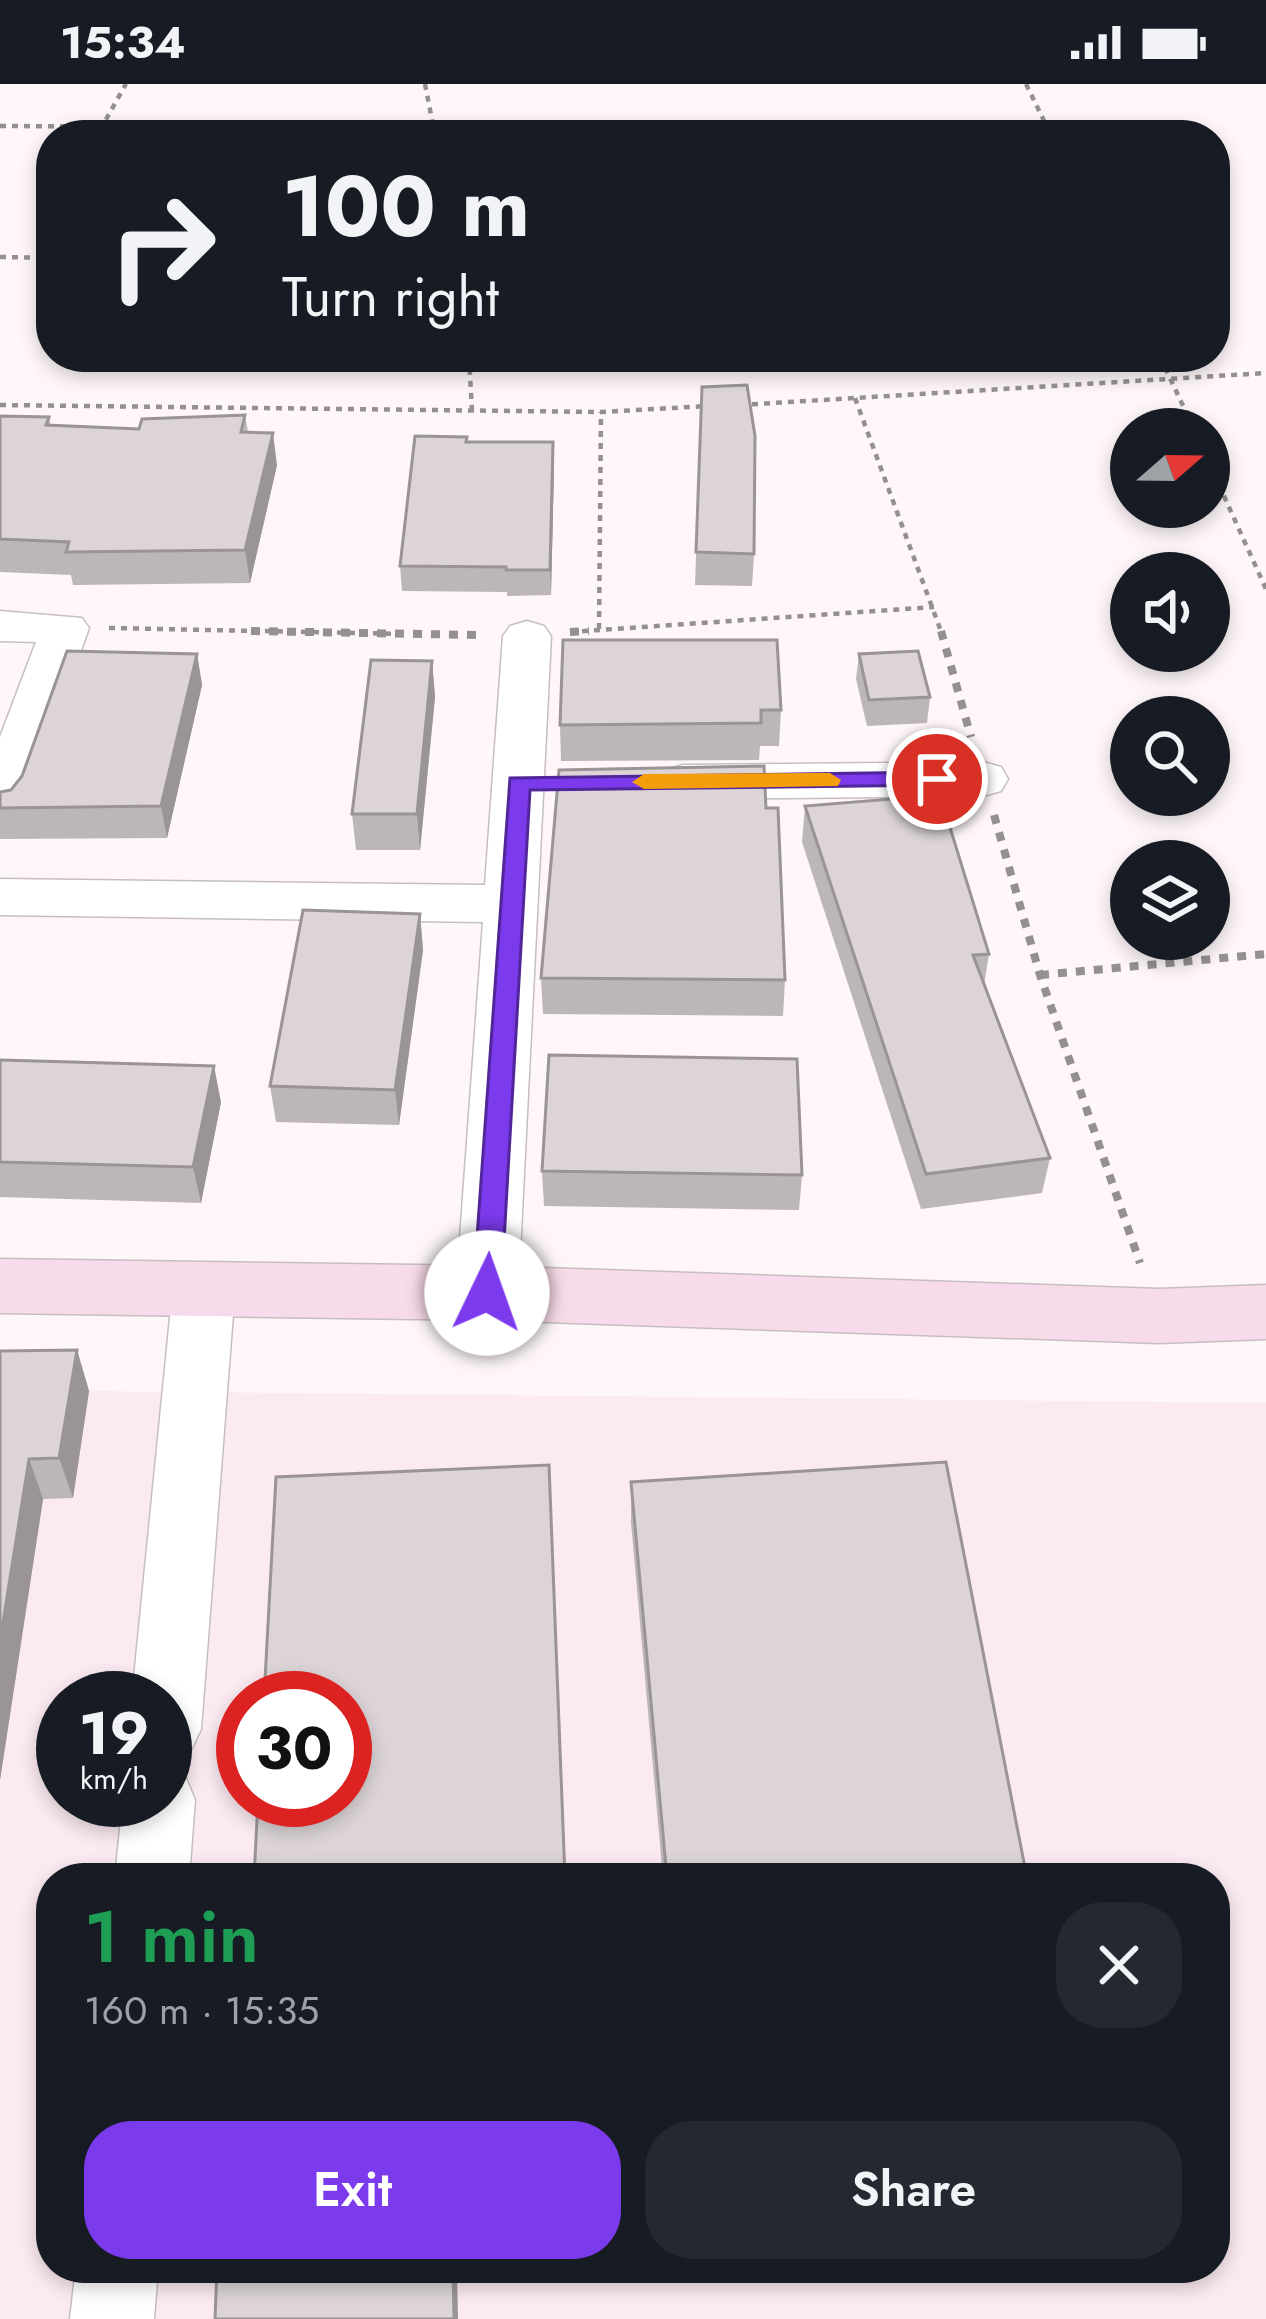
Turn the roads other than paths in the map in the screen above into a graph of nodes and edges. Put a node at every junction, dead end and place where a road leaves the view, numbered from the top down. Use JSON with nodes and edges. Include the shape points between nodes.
{"nodes":[{"id":1,"x":0,"y":626,"type":"edge"},
{"id":2,"x":527,"y":636,"type":"dead end"},
{"id":3,"x":983,"y":779,"type":"road end"},
{"id":4,"x":635,"y":782,"type":"edge"},
{"id":5,"x":0,"y":805,"type":"edge"},
{"id":6,"x":0,"y":897,"type":"edge"},
{"id":7,"x":508,"y":904,"type":"junction"},
{"id":8,"x":0,"y":1286,"type":"edge"},
{"id":9,"x":204,"y":1288,"type":"junction"},
{"id":10,"x":487,"y":1293,"type":"junction"},
{"id":11,"x":1266,"y":1312,"type":"edge"},
{"id":12,"x":170,"y":1671,"type":"edge"},
{"id":13,"x":157,"y":1827,"type":"edge"},
{"id":14,"x":153,"y":1863,"type":"edge"},
{"id":15,"x":116,"y":2283,"type":"edge"},
{"id":16,"x":112,"y":2319,"type":"edge"}],
"edges":[{"from":1,"to":5,"type":"street","via":[[65,628]]},
{"from":2,"to":7,"type":"street","via":[[542,783]]},
{"from":3,"to":4,"type":"street"},
{"from":6,"to":7,"type":"street"},
{"from":7,"to":10,"type":"street"},
{"from":8,"to":9,"type":"street"},
{"from":9,"to":10,"type":"street"},
{"from":9,"to":12,"type":"street"},
{"from":10,"to":11,"type":"street","via":[[1159,1316]]},
{"from":13,"to":14,"type":"street"},
{"from":15,"to":16,"type":"street"}]}
